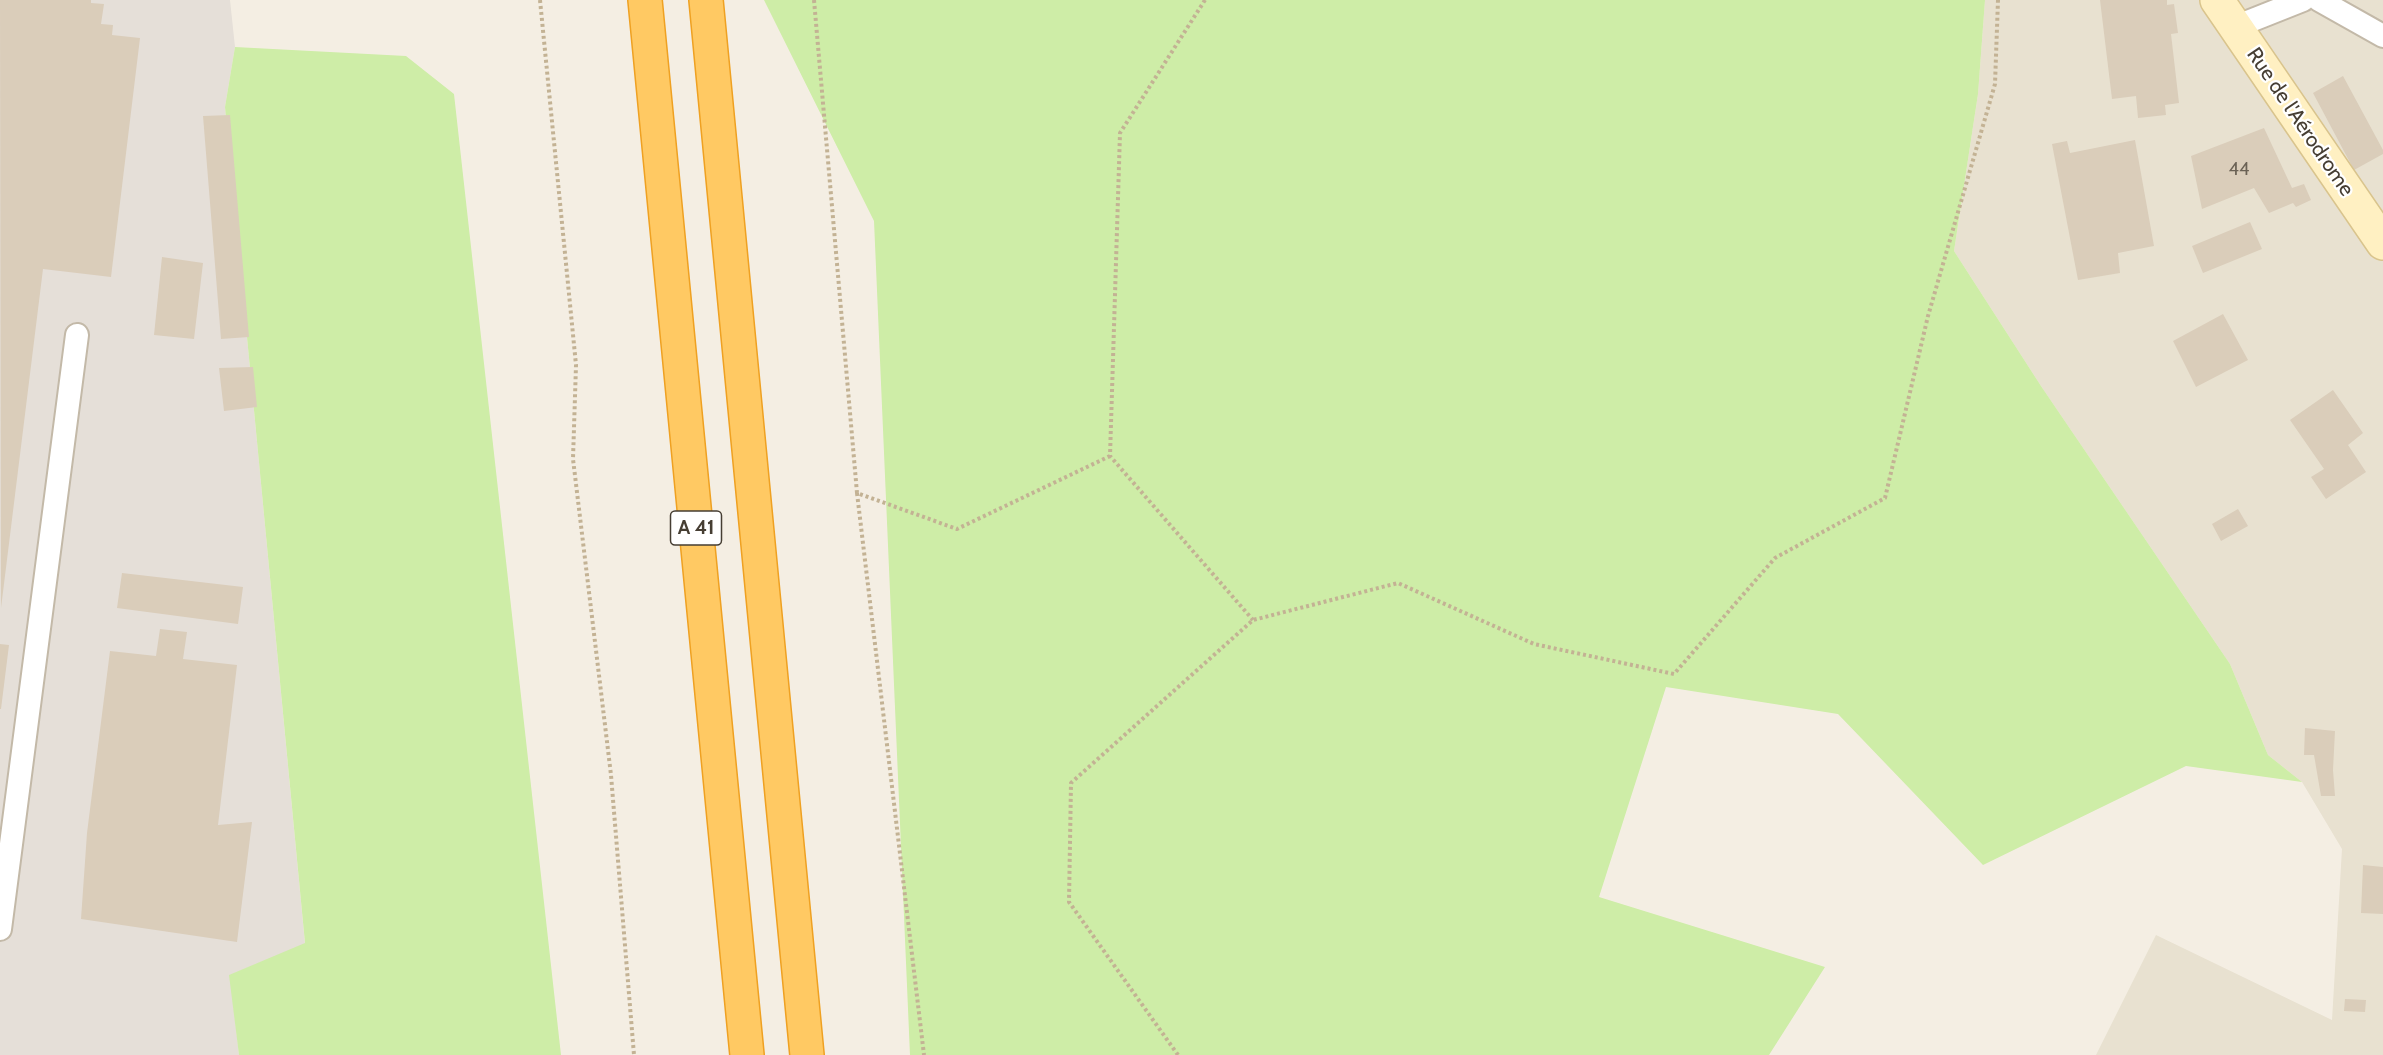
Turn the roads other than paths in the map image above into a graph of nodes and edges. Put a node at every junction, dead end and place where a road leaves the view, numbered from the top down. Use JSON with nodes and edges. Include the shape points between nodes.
{"nodes":[{"id":1,"x":645,"y":0,"type":"edge"},
{"id":2,"x":705,"y":0,"type":"edge"},
{"id":3,"x":2217,"y":0,"type":"edge"},
{"id":4,"x":2303,"y":0,"type":"edge"},
{"id":5,"x":2319,"y":0,"type":"edge"},
{"id":6,"x":2235,"y":27,"type":"junction"},
{"id":7,"x":2383,"y":36,"type":"edge"},
{"id":8,"x":2383,"y":243,"type":"edge"},
{"id":9,"x":77,"y":335,"type":"dead end"},
{"id":10,"x":0,"y":930,"type":"edge"},
{"id":11,"x":747,"y":1055,"type":"edge"},
{"id":12,"x":807,"y":1055,"type":"edge"}],
"edges":[{"from":1,"to":11,"type":"highway","number":"A 41"},
{"from":2,"to":12,"type":"highway"},
{"from":3,"to":6,"type":"street","name":"Rue de l'Aérodrome"},
{"from":4,"to":6,"type":"lane"},
{"from":5,"to":7,"type":"lane"},
{"from":6,"to":8,"type":"street","name":"Rue de l'Aérodrome"},
{"from":9,"to":10,"type":"lane"}]}
